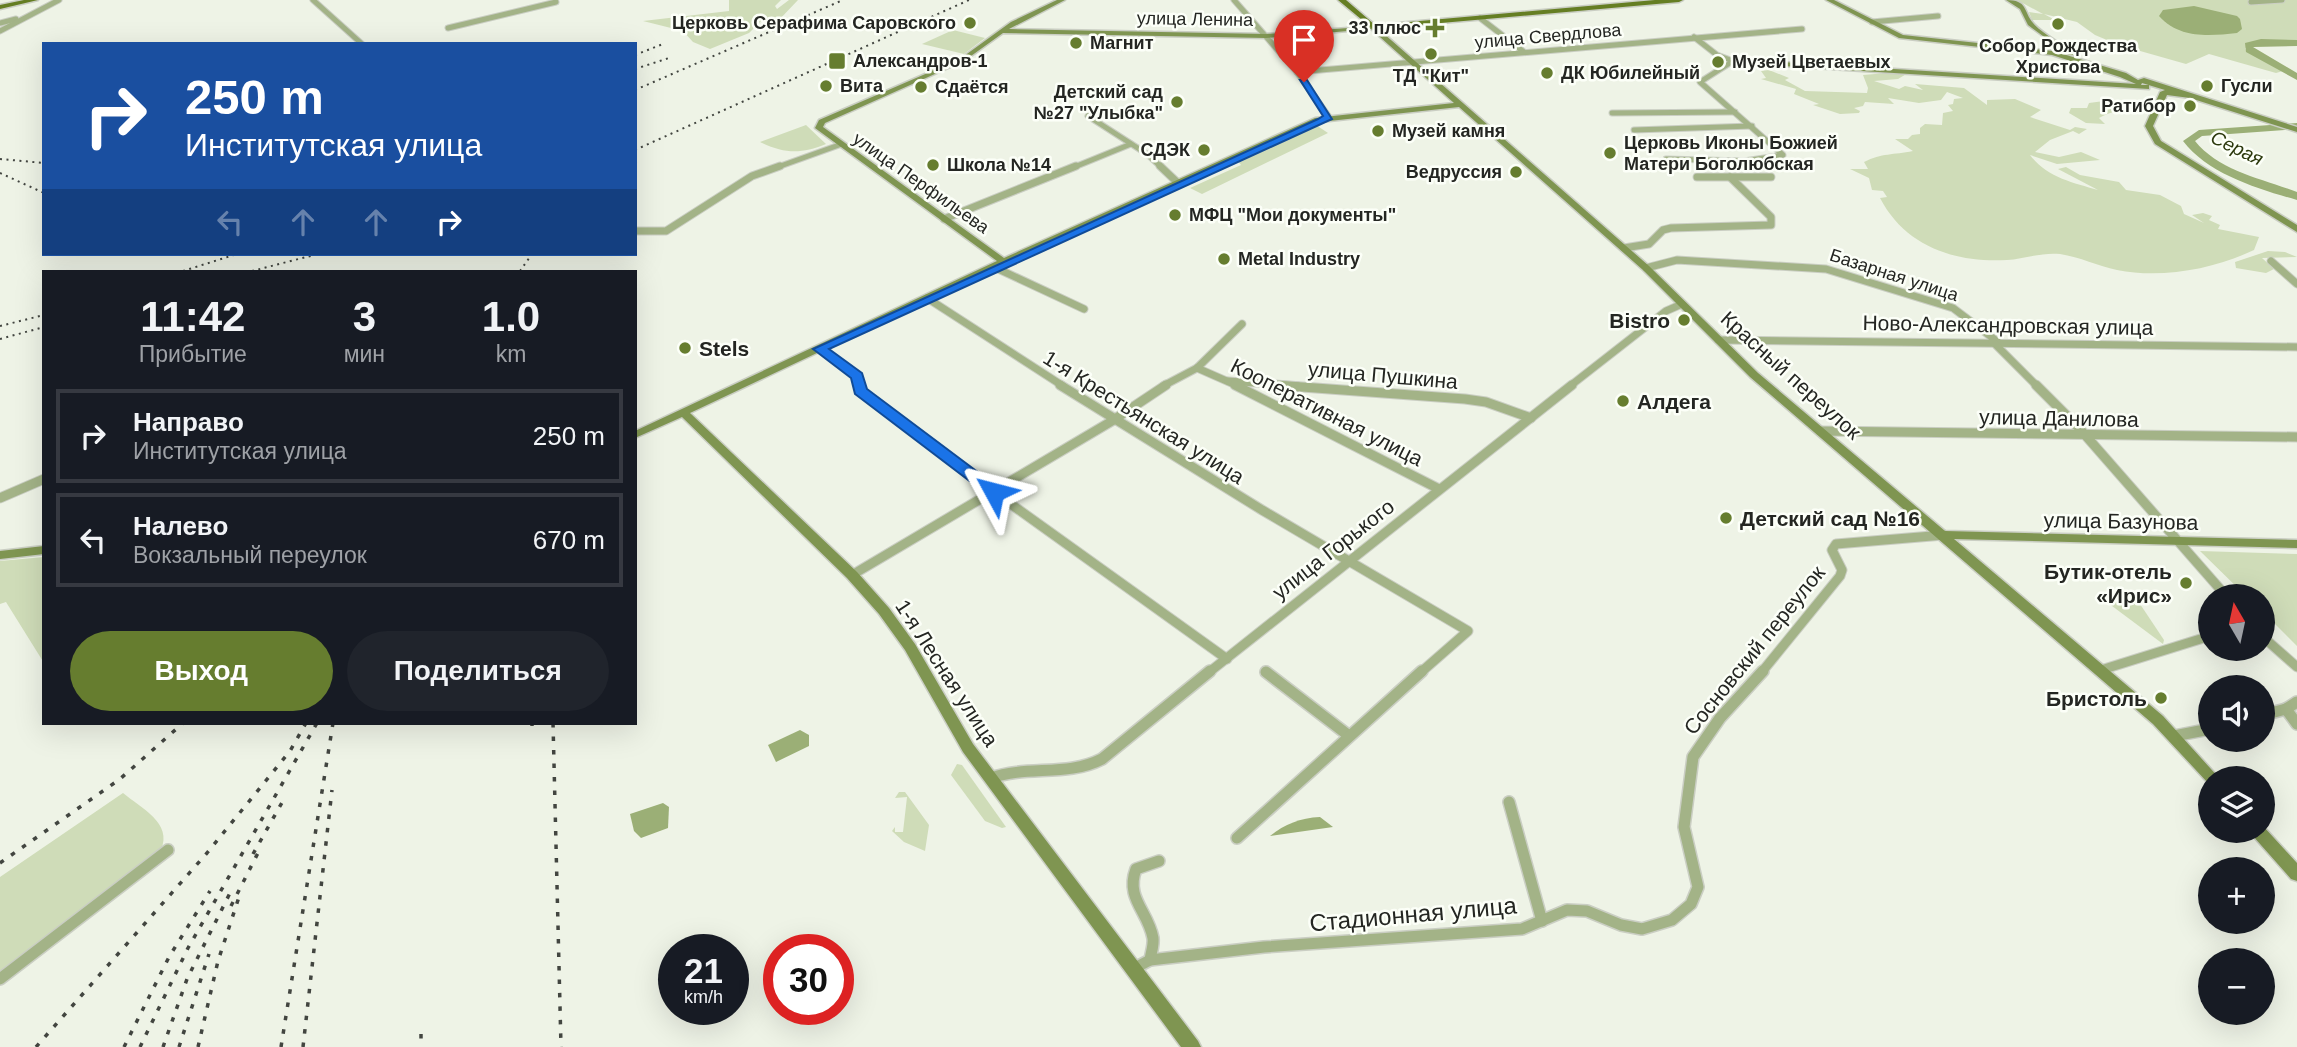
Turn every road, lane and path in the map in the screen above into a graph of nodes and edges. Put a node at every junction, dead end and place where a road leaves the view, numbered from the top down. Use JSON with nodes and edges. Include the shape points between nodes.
{"nodes":[{"id":1,"x":34,"y":0,"type":"edge"},
{"id":2,"x":59,"y":0,"type":"edge"},
{"id":3,"x":313,"y":0,"type":"edge"},
{"id":4,"x":1062,"y":0,"type":"edge"},
{"id":5,"x":1234,"y":0,"type":"edge"},
{"id":6,"x":1342,"y":0,"type":"edge"},
{"id":7,"x":1671,"y":0,"type":"edge"},
{"id":8,"x":1679,"y":0,"type":"edge"},
{"id":9,"x":1829,"y":0,"type":"edge"},
{"id":10,"x":2009,"y":0,"type":"edge"},
{"id":11,"x":2282,"y":0,"type":"edge"},
{"id":12,"x":553,"y":1,"type":"edge"},
{"id":13,"x":2251,"y":2,"type":"dead end"},
{"id":14,"x":0,"y":7,"type":"edge"},
{"id":15,"x":1938,"y":16,"type":"dead end"},
{"id":16,"x":27,"y":17,"type":"junction"},
{"id":17,"x":1480,"y":18,"type":"junction"},
{"id":18,"x":1872,"y":22,"type":"junction"},
{"id":19,"x":0,"y":23,"type":"edge"},
{"id":20,"x":1373,"y":27,"type":"junction"},
{"id":21,"x":447,"y":28,"type":"dead end"},
{"id":22,"x":1802,"y":29,"type":"dead end"},
{"id":23,"x":0,"y":31,"type":"edge"},
{"id":24,"x":1002,"y":32,"type":"junction"},
{"id":25,"x":1266,"y":36,"type":"junction"},
{"id":26,"x":1693,"y":37,"type":"junction"},
{"id":27,"x":360,"y":42,"type":"edge"},
{"id":28,"x":1524,"y":52,"type":"junction"},
{"id":29,"x":905,"y":60,"type":"dead end"},
{"id":30,"x":1733,"y":61,"type":"junction"},
{"id":31,"x":2084,"y":61,"type":"junction"},
{"id":32,"x":1415,"y":62,"type":"junction"},
{"id":33,"x":940,"y":70,"type":"junction"},
{"id":34,"x":1297,"y":72,"type":"junction"},
{"id":35,"x":2123,"y":75,"type":"junction"},
{"id":36,"x":2148,"y":88,"type":"junction"},
{"id":37,"x":2162,"y":93,"type":"junction"},
{"id":38,"x":1462,"y":104,"type":"junction"},
{"id":39,"x":1735,"y":112,"type":"junction"},
{"id":40,"x":1612,"y":113,"type":"dead end"},
{"id":41,"x":1088,"y":116,"type":"dead end"},
{"id":42,"x":1329,"y":117,"type":"junction"},
{"id":43,"x":1753,"y":126,"type":"junction"},
{"id":44,"x":1634,"y":130,"type":"dead end"},
{"id":45,"x":2297,"y":130,"type":"edge"},
{"id":46,"x":1131,"y":144,"type":"junction"},
{"id":47,"x":839,"y":145,"type":"junction"},
{"id":48,"x":1666,"y":159,"type":"dead end"},
{"id":49,"x":1744,"y":161,"type":"junction"},
{"id":50,"x":1697,"y":177,"type":"dead end"},
{"id":51,"x":1730,"y":177,"type":"junction"},
{"id":52,"x":1744,"y":177,"type":"junction"},
{"id":53,"x":1771,"y":177,"type":"dead end"},
{"id":54,"x":1180,"y":184,"type":"junction"},
{"id":55,"x":944,"y":219,"type":"junction"},
{"id":56,"x":2297,"y":229,"type":"edge"},
{"id":57,"x":637,"y":231,"type":"edge"},
{"id":58,"x":1624,"y":248,"type":"junction"},
{"id":59,"x":2271,"y":261,"type":"dead end"},
{"id":60,"x":1000,"y":265,"type":"junction"},
{"id":61,"x":1646,"y":268,"type":"junction"},
{"id":62,"x":2297,"y":284,"type":"edge"},
{"id":63,"x":927,"y":298,"type":"junction"},
{"id":64,"x":1682,"y":304,"type":"junction"},
{"id":65,"x":1084,"y":309,"type":"dead end"},
{"id":66,"x":1242,"y":324,"type":"dead end"},
{"id":67,"x":1718,"y":340,"type":"junction"},
{"id":68,"x":1995,"y":342,"type":"junction"},
{"id":69,"x":2297,"y":347,"type":"edge"},
{"id":70,"x":820,"y":349,"type":"junction"},
{"id":71,"x":1197,"y":368,"type":"junction"},
{"id":72,"x":1228,"y":381,"type":"junction"},
{"id":73,"x":683,"y":412,"type":"junction"},
{"id":74,"x":1531,"y":418,"type":"junction"},
{"id":75,"x":1112,"y":421,"type":"junction"},
{"id":76,"x":1820,"y":431,"type":"junction"},
{"id":77,"x":637,"y":434,"type":"edge"},
{"id":78,"x":2085,"y":436,"type":"junction"},
{"id":79,"x":2297,"y":438,"type":"edge"},
{"id":80,"x":42,"y":480,"type":"edge"},
{"id":81,"x":1439,"y":489,"type":"junction"},
{"id":82,"x":994,"y":492,"type":"junction"},
{"id":83,"x":0,"y":498,"type":"edge"},
{"id":84,"x":1944,"y":535,"type":"junction"},
{"id":85,"x":2180,"y":542,"type":"junction"},
{"id":86,"x":2297,"y":544,"type":"edge"},
{"id":87,"x":42,"y":550,"type":"edge"},
{"id":88,"x":0,"y":555,"type":"edge"},
{"id":89,"x":1346,"y":562,"type":"junction"},
{"id":90,"x":852,"y":575,"type":"junction"},
{"id":91,"x":2216,"y":584,"type":"edge"},
{"id":92,"x":2198,"y":640,"type":"edge"},
{"id":93,"x":2275,"y":648,"type":"edge"},
{"id":94,"x":1227,"y":659,"type":"junction"},
{"id":95,"x":2297,"y":667,"type":"edge"},
{"id":96,"x":2101,"y":670,"type":"junction"},
{"id":97,"x":1266,"y":672,"type":"dead end"},
{"id":98,"x":2297,"y":702,"type":"edge"},
{"id":99,"x":2286,"y":709,"type":"junction"},
{"id":100,"x":2275,"y":712,"type":"edge"},
{"id":101,"x":2297,"y":724,"type":"edge"},
{"id":102,"x":2198,"y":731,"type":"edge"},
{"id":103,"x":1348,"y":735,"type":"junction"},
{"id":104,"x":2174,"y":736,"type":"junction"},
{"id":105,"x":2201,"y":766,"type":"edge"},
{"id":106,"x":991,"y":778,"type":"junction"},
{"id":107,"x":1509,"y":802,"type":"dead end"},
{"id":108,"x":1237,"y":838,"type":"dead end"},
{"id":109,"x":2270,"y":843,"type":"edge"},
{"id":110,"x":168,"y":850,"type":"dead end"},
{"id":111,"x":1158,"y":862,"type":"dead end"},
{"id":112,"x":2297,"y":874,"type":"edge"},
{"id":113,"x":1698,"y":887,"type":"joint"},
{"id":114,"x":1542,"y":921,"type":"junction"},
{"id":115,"x":1150,"y":960,"type":"junction"},
{"id":116,"x":1133,"y":969,"type":"junction"},
{"id":117,"x":0,"y":979,"type":"edge"},
{"id":118,"x":1192,"y":1047,"type":"edge"}],
"edges":[{"from":1,"to":14,"type":"main road"},
{"from":2,"to":16,"type":"street"},
{"from":3,"to":27,"type":"street"},
{"from":4,"to":24,"type":"main road"},
{"from":5,"to":25,"type":"street"},
{"from":6,"to":20,"type":"main road","name":"Красный переулок"},
{"from":7,"to":8,"type":"main road","name":"улица Ленина"},
{"from":7,"to":17,"type":"main road","name":"улица Ленина"},
{"from":9,"to":18,"type":"main road"},
{"from":10,"to":31,"type":"main road","via":[[2023,8],[2031,24]]},
{"from":11,"to":13,"type":"street"},
{"from":12,"to":21,"type":"street"},
{"from":15,"to":18,"type":"street"},
{"from":16,"to":19,"type":"street"},
{"from":16,"to":23,"type":"street"},
{"from":17,"to":20,"type":"main road","name":"улица Ленина"},
{"from":17,"to":28,"type":"street"},
{"from":18,"to":31,"type":"main road","via":[[1901,37],[2053,53]]},
{"from":20,"to":25,"type":"main road","name":"улица Ленина"},
{"from":20,"to":32,"type":"main road","name":"Красный переулок"},
{"from":22,"to":26,"type":"street","name":"улица Свердлова"},
{"from":24,"to":25,"type":"main road","name":"улица Ленина"},
{"from":24,"to":33,"type":"main road","via":[[976,53]]},
{"from":25,"to":34,"type":"street"},
{"from":26,"to":28,"type":"street","name":"улица Свердлова"},
{"from":26,"to":30,"type":"street"},
{"from":28,"to":32,"type":"street","name":"улица Свердлова"},
{"from":29,"to":33,"type":"street"},
{"from":30,"to":36,"type":"main road"},
{"from":30,"to":39,"type":"street","via":[[1700,82]]},
{"from":31,"to":35,"type":"main road"},
{"from":32,"to":34,"type":"street","name":"улица Свердлова"},
{"from":32,"to":38,"type":"main road","name":"Красный переулок"},
{"from":33,"to":47,"type":"main road","name":"улица Перфильева","via":[[822,122],[819,128]]},
{"from":34,"to":42,"type":"street"},
{"from":35,"to":36,"type":"main road"},
{"from":35,"to":37,"type":"street"},
{"from":36,"to":37,"type":"main road"},
{"from":36,"to":37,"type":"main road"},
{"from":37,"to":45,"type":"main road","via":[[2189,96]]},
{"from":37,"to":56,"type":"main road","via":[[2149,125],[2158,142]]},
{"from":38,"to":42,"type":"main road"},
{"from":38,"to":58,"type":"main road","name":"Красный переулок"},
{"from":39,"to":40,"type":"street"},
{"from":39,"to":43,"type":"street"},
{"from":41,"to":46,"type":"street"},
{"from":42,"to":54,"type":"main road"},
{"from":43,"to":44,"type":"street"},
{"from":43,"to":49,"type":"street","via":[[1783,155]]},
{"from":46,"to":54,"type":"street"},
{"from":46,"to":55,"type":"street"},
{"from":47,"to":55,"type":"main road","name":"улица Перфильева"},
{"from":47,"to":57,"type":"street","via":[[761,172],[666,231]]},
{"from":48,"to":49,"type":"street"},
{"from":49,"to":52,"type":"street","via":[[1751,171]]},
{"from":50,"to":51,"type":"street"},
{"from":51,"to":52,"type":"street"},
{"from":51,"to":58,"type":"street","via":[[1771,217],[1771,225],[1671,228],[1648,244]]},
{"from":52,"to":53,"type":"street"},
{"from":54,"to":60,"type":"main road"},
{"from":55,"to":60,"type":"main road","name":"улица Перфильева"},
{"from":58,"to":61,"type":"main road","name":"Красный переулок"},
{"from":59,"to":62,"type":"street"},
{"from":60,"to":63,"type":"main road"},
{"from":60,"to":65,"type":"street"},
{"from":61,"to":64,"type":"main road","name":"Красный переулок"},
{"from":61,"to":68,"type":"street","name":"Базарная улица","via":[[1677,260],[1826,268],[1953,308]]},
{"from":63,"to":70,"type":"main road"},
{"from":63,"to":75,"type":"street","name":"1-я Крестьянская улица"},
{"from":64,"to":67,"type":"main road","name":"Красный переулок"},
{"from":64,"to":74,"type":"street","name":"улица Горького"},
{"from":66,"to":71,"type":"street"},
{"from":67,"to":68,"type":"street","name":"Ново-Александровская улица"},
{"from":67,"to":76,"type":"main road","name":"Красный переулок"},
{"from":68,"to":69,"type":"street","name":"Ново-Александровская улица"},
{"from":68,"to":78,"type":"street","name":"Базарная улица"},
{"from":70,"to":73,"type":"main road"},
{"from":70,"to":82,"type":"street","via":[[857,376],[860,391]]},
{"from":71,"to":72,"type":"street","name":"Кооперативная улица"},
{"from":71,"to":75,"type":"street"},
{"from":72,"to":74,"type":"street","name":"улица Пушкина","via":[[1486,402]]},
{"from":72,"to":81,"type":"street","name":"Кооперативная улица"},
{"from":73,"to":77,"type":"main road"},
{"from":73,"to":90,"type":"main road","name":"1-я Лесная улица"},
{"from":74,"to":81,"type":"street","name":"улица Горького"},
{"from":75,"to":82,"type":"street"},
{"from":75,"to":89,"type":"street","name":"1-я Крестьянская улица"},
{"from":76,"to":78,"type":"street","name":"улица Данилова"},
{"from":76,"to":84,"type":"main road","name":"Красный переулок"},
{"from":78,"to":79,"type":"street","name":"улица Данилова"},
{"from":78,"to":85,"type":"street","name":"Базарная улица"},
{"from":80,"to":83,"type":"street"},
{"from":81,"to":89,"type":"street","name":"улица Горького"},
{"from":82,"to":90,"type":"street"},
{"from":82,"to":94,"type":"street"},
{"from":84,"to":85,"type":"main road","name":"улица Базунова"},
{"from":84,"to":96,"type":"main road","name":"Красный переулок"},
{"from":84,"to":113,"type":"street","name":"Сосновский переулок","via":[[1836,544],[1832,550],[1842,570],[1840,576],[1720,718],[1693,757],[1684,827]]},
{"from":85,"to":86,"type":"main road","name":"улица Базунова"},
{"from":85,"to":91,"type":"street","name":"Базарная улица"},
{"from":87,"to":88,"type":"main road"},
{"from":89,"to":94,"type":"street","name":"улица Горького"},
{"from":89,"to":103,"type":"street","name":"1-я Крестьянская улица","via":[[1468,631]]},
{"from":90,"to":106,"type":"main road","name":"1-я Лесная улица","via":[[910,647],[943,709]]},
{"from":92,"to":96,"type":"street"},
{"from":93,"to":95,"type":"street"},
{"from":94,"to":106,"type":"street","name":"улица Горького","via":[[1093,765],[1063,772],[1007,772]]},
{"from":96,"to":104,"type":"main road","name":"Красный переулок"},
{"from":97,"to":103,"type":"street"},
{"from":98,"to":99,"type":"street"},
{"from":99,"to":100,"type":"street"},
{"from":99,"to":101,"type":"street"},
{"from":102,"to":104,"type":"street"},
{"from":103,"to":108,"type":"street"},
{"from":104,"to":105,"type":"main road","name":"Красный переулок"},
{"from":106,"to":116,"type":"main road","name":"1-я Лесная улица"},
{"from":107,"to":114,"type":"street"},
{"from":109,"to":112,"type":"street"},
{"from":110,"to":117,"type":"street"},
{"from":111,"to":115,"type":"street","via":[[1136,869],[1131,878],[1130,891],[1153,939]]},
{"from":113,"to":114,"type":"street","name":"Стадионная улица","via":[[1691,904],[1672,920],[1642,929],[1587,911],[1567,910]]},
{"from":114,"to":115,"type":"street","name":"Стадионная улица","via":[[1522,929]]},
{"from":115,"to":116,"type":"street"},
{"from":116,"to":118,"type":"main road","name":"1-я Лесная улица"}]}
